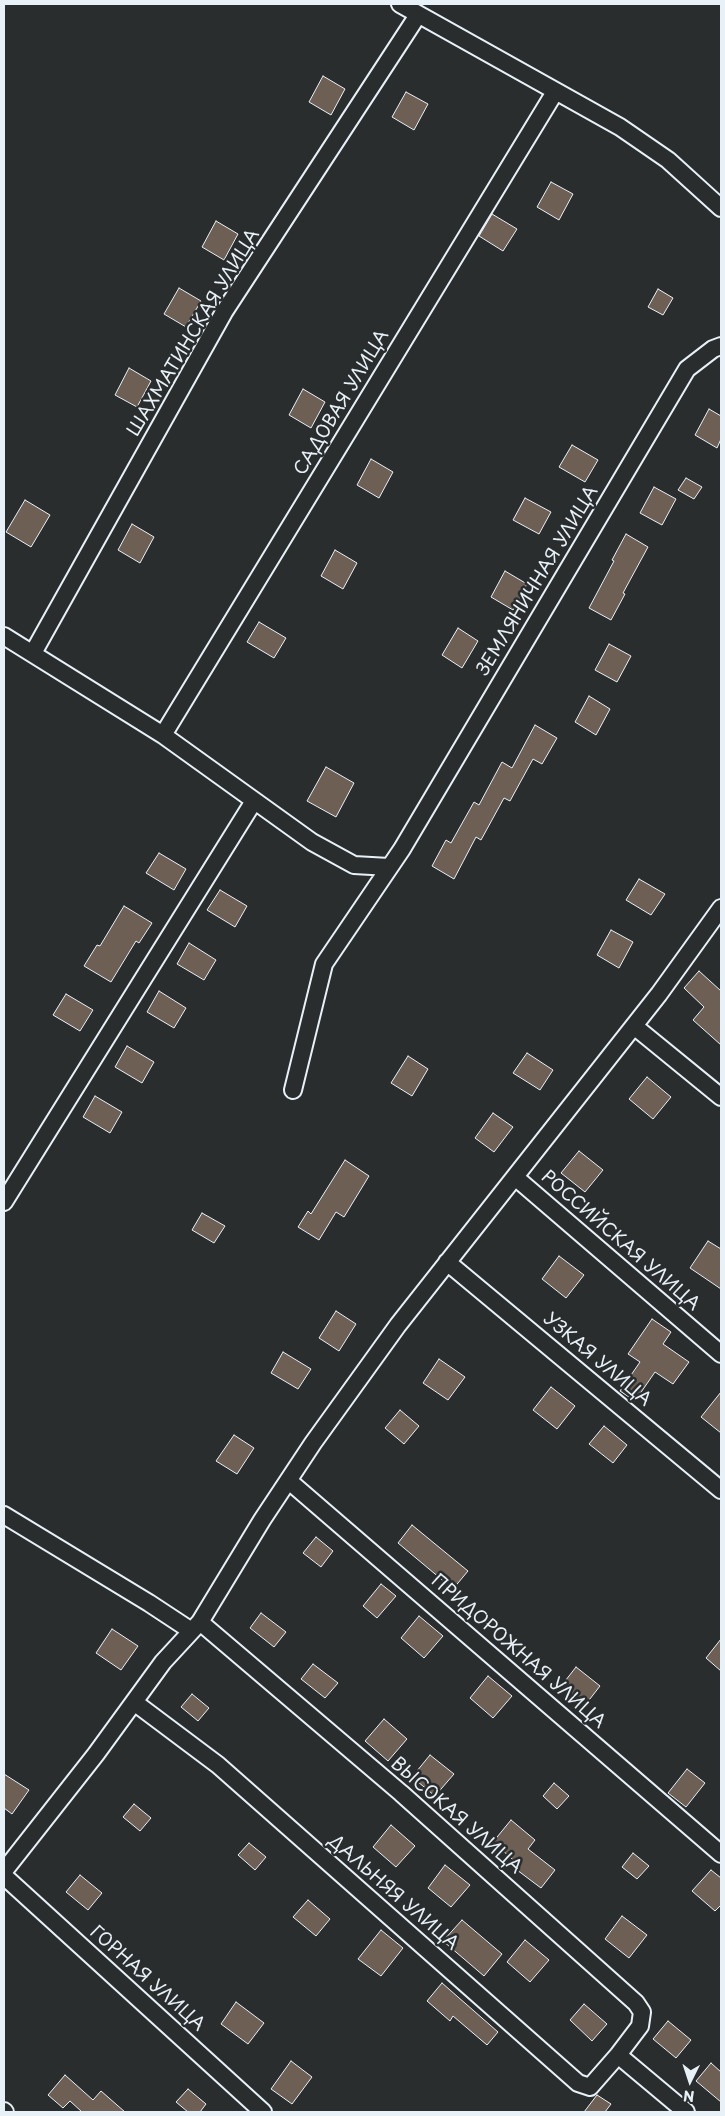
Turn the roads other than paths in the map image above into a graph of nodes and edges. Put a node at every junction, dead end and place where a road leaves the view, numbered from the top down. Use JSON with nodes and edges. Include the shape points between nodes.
{"nodes":[{"id":1,"x":400,"y":4,"type":"edge"},
{"id":2,"x":418,"y":15,"type":"junction"},
{"id":3,"x":555,"y":92,"type":"junction"},
{"id":4,"x":721,"y":208,"type":"edge"},
{"id":5,"x":721,"y":346,"type":"edge"},
{"id":6,"x":4,"y":636,"type":"edge"},
{"id":7,"x":33,"y":653,"type":"junction"},
{"id":8,"x":163,"y":735,"type":"junction"},
{"id":9,"x":254,"y":801,"type":"junction"},
{"id":10,"x":389,"y":867,"type":"junction"},
{"id":11,"x":721,"y":908,"type":"edge"},
{"id":12,"x":634,"y":1026,"type":"junction"},
{"id":13,"x":293,"y":1090,"type":"dead end"},
{"id":14,"x":721,"y":1097,"type":"edge"},
{"id":15,"x":515,"y":1177,"type":"junction"},
{"id":16,"x":4,"y":1202,"type":"edge"},
{"id":17,"x":447,"y":1262,"type":"junction"},
{"id":18,"x":721,"y":1354,"type":"edge"},
{"id":19,"x":289,"y":1481,"type":"junction"},
{"id":20,"x":721,"y":1490,"type":"edge"},
{"id":21,"x":4,"y":1515,"type":"edge"},
{"id":22,"x":195,"y":1626,"type":"junction"},
{"id":23,"x":134,"y":1702,"type":"junction"},
{"id":24,"x":721,"y":1854,"type":"edge"},
{"id":25,"x":4,"y":1871,"type":"edge"},
{"id":26,"x":4,"y":1876,"type":"edge"},
{"id":27,"x":618,"y":2055,"type":"junction"},
{"id":28,"x":262,"y":2112,"type":"edge"},
{"id":29,"x":686,"y":2112,"type":"edge"}],
"edges":[{"from":1,"to":2,"type":"street"},
{"from":2,"to":3,"type":"street"},
{"from":2,"to":7,"type":"street","name":"ШАХМАТИНСКАЯ УЛИЦА","via":[[224,312]]},
{"from":3,"to":4,"type":"street","via":[[620,127],[668,160]]},
{"from":3,"to":8,"type":"street","name":"САДОВАЯ УЛИЦА"},
{"from":5,"to":10,"type":"street","name":"ЗЕМЛЯНИЧНАЯ УЛИЦА","via":[[713,348],[687,369]]},
{"from":6,"to":7,"type":"street"},
{"from":7,"to":8,"type":"street"},
{"from":8,"to":9,"type":"street"},
{"from":9,"to":10,"type":"street","via":[[312,842],[354,865]]},
{"from":9,"to":16,"type":"street"},
{"from":10,"to":13,"type":"street","name":"ЗЕМЛЯНИЧНАЯ УЛИЦА","via":[[324,964]]},
{"from":11,"to":12,"type":"street"},
{"from":12,"to":14,"type":"street"},
{"from":12,"to":15,"type":"street"},
{"from":15,"to":17,"type":"street"},
{"from":15,"to":18,"type":"street","name":"РОССИЙСКАЯ УЛИЦА"},
{"from":17,"to":19,"type":"street","via":[[313,1443]]},
{"from":17,"to":20,"type":"street","name":"УЗКАЯ УЛИЦА"},
{"from":19,"to":22,"type":"street"},
{"from":19,"to":24,"type":"street","name":"ПРИДОРОЖНАЯ УЛИЦА"},
{"from":21,"to":22,"type":"street","name":"ВЫСОКАЯ УЛИЦА","via":[[149,1603]]},
{"from":22,"to":23,"type":"street"},
{"from":22,"to":27,"type":"street","name":"ВЫСОКАЯ УЛИЦА","via":[[401,1793],[636,2003],[642,2012],[640,2026]]},
{"from":23,"to":25,"type":"street"},
{"from":23,"to":27,"type":"street","name":"ДАЛЬНЯЯ УЛИЦА","via":[[218,1765],[578,2083],[590,2087]]},
{"from":26,"to":28,"type":"street","name":"ГОРНАЯ УЛИЦА"},
{"from":27,"to":29,"type":"street"}]}
